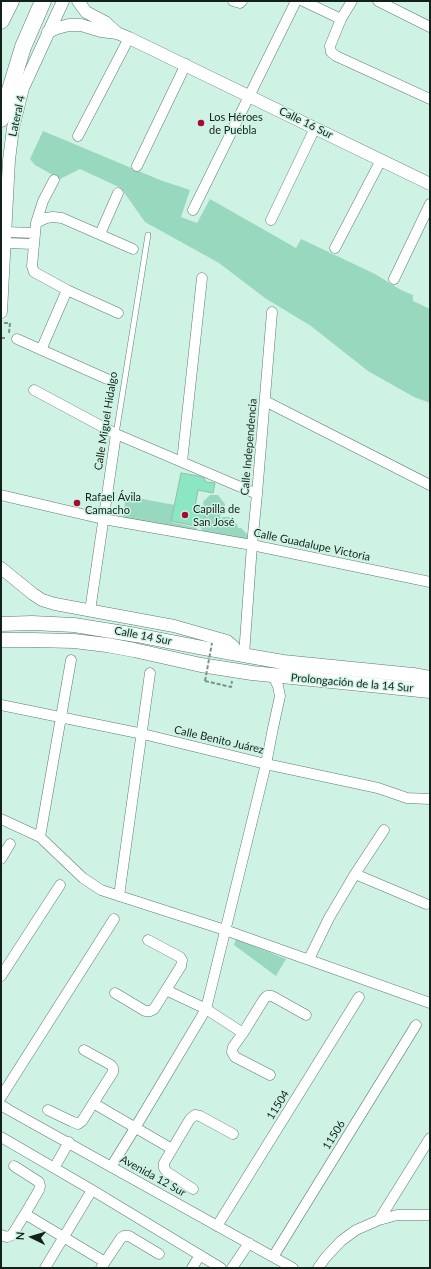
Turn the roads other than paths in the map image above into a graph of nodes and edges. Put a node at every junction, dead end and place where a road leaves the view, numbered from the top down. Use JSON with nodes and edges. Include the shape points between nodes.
{"nodes":[{"id":1,"x":11,"y":1,"type":"edge"},
{"id":2,"x":43,"y":1,"type":"edge"},
{"id":3,"x":63,"y":1,"type":"edge"},
{"id":4,"x":78,"y":1,"type":"edge"},
{"id":5,"x":233,"y":1,"type":"edge"},
{"id":6,"x":242,"y":1,"type":"edge"},
{"id":7,"x":296,"y":1,"type":"edge"},
{"id":8,"x":303,"y":1,"type":"edge"},
{"id":9,"x":352,"y":1,"type":"edge"},
{"id":10,"x":378,"y":1,"type":"edge"},
{"id":11,"x":86,"y":12,"type":"junction"},
{"id":12,"x":341,"y":19,"type":"junction"},
{"id":13,"x":1,"y":21,"type":"edge"},
{"id":14,"x":81,"y":25,"type":"junction"},
{"id":15,"x":430,"y":27,"type":"edge"},
{"id":16,"x":48,"y":32,"type":"junction"},
{"id":17,"x":116,"y":33,"type":"junction"},
{"id":18,"x":128,"y":38,"type":"junction"},
{"id":19,"x":186,"y":64,"type":"junction"},
{"id":20,"x":250,"y":96,"type":"junction"},
{"id":21,"x":430,"y":99,"type":"edge"},
{"id":22,"x":1,"y":118,"type":"edge"},
{"id":23,"x":315,"y":128,"type":"junction"},
{"id":24,"x":78,"y":136,"type":"dead end"},
{"id":25,"x":381,"y":160,"type":"junction"},
{"id":26,"x":137,"y":166,"type":"dead end"},
{"id":27,"x":54,"y":180,"type":"dead end"},
{"id":28,"x":430,"y":184,"type":"edge"},
{"id":29,"x":118,"y":193,"type":"dead end"},
{"id":30,"x":430,"y":204,"type":"edge"},
{"id":31,"x":193,"y":210,"type":"dead end"},
{"id":32,"x":270,"y":220,"type":"dead end"},
{"id":33,"x":36,"y":228,"type":"junction"},
{"id":34,"x":100,"y":234,"type":"junction"},
{"id":35,"x":148,"y":235,"type":"dead end"},
{"id":36,"x":5,"y":238,"type":"junction"},
{"id":37,"x":34,"y":244,"type":"junction"},
{"id":38,"x":335,"y":248,"type":"dead end"},
{"id":39,"x":133,"y":249,"type":"dead end"},
{"id":40,"x":202,"y":278,"type":"dead end"},
{"id":41,"x":394,"y":279,"type":"dead end"},
{"id":42,"x":67,"y":290,"type":"junction"},
{"id":43,"x":1,"y":312,"type":"edge"},
{"id":44,"x":272,"y":312,"type":"dead end"},
{"id":45,"x":118,"y":313,"type":"dead end"},
{"id":46,"x":17,"y":339,"type":"dead end"},
{"id":47,"x":41,"y":350,"type":"junction"},
{"id":48,"x":108,"y":379,"type":"dead end"},
{"id":49,"x":34,"y":390,"type":"dead end"},
{"id":50,"x":265,"y":401,"type":"junction"},
{"id":51,"x":116,"y":434,"type":"junction"},
{"id":52,"x":182,"y":462,"type":"junction"},
{"id":53,"x":430,"y":485,"type":"edge"},
{"id":54,"x":257,"y":494,"type":"junction"},
{"id":55,"x":1,"y":496,"type":"edge"},
{"id":56,"x":103,"y":519,"type":"junction"},
{"id":57,"x":252,"y":545,"type":"junction"},
{"id":58,"x":1,"y":568,"type":"edge"},
{"id":59,"x":430,"y":582,"type":"edge"},
{"id":60,"x":90,"y":611,"type":"junction"},
{"id":61,"x":1,"y":624,"type":"edge"},
{"id":62,"x":1,"y":640,"type":"edge"},
{"id":63,"x":241,"y":654,"type":"junction"},
{"id":64,"x":71,"y":660,"type":"dead end"},
{"id":65,"x":284,"y":662,"type":"joint"},
{"id":66,"x":150,"y":673,"type":"dead end"},
{"id":67,"x":274,"y":676,"type":"junction"},
{"id":68,"x":430,"y":678,"type":"edge"},
{"id":69,"x":430,"y":691,"type":"edge"},
{"id":70,"x":1,"y":705,"type":"edge"},
{"id":71,"x":60,"y":717,"type":"junction"},
{"id":72,"x":143,"y":734,"type":"junction"},
{"id":73,"x":266,"y":764,"type":"junction"},
{"id":74,"x":430,"y":799,"type":"edge"},
{"id":75,"x":1,"y":819,"type":"edge"},
{"id":76,"x":384,"y":830,"type":"dead end"},
{"id":77,"x":40,"y":837,"type":"junction"},
{"id":78,"x":10,"y":844,"type":"dead end"},
{"id":79,"x":1,"y":859,"type":"edge"},
{"id":80,"x":354,"y":874,"type":"junction"},
{"id":81,"x":60,"y":885,"type":"dead end"},
{"id":82,"x":120,"y":896,"type":"junction"},
{"id":83,"x":426,"y":904,"type":"dead end"},
{"id":84,"x":114,"y":919,"type":"dead end"},
{"id":85,"x":225,"y":930,"type":"junction"},
{"id":86,"x":148,"y":940,"type":"dead end"},
{"id":87,"x":309,"y":959,"type":"junction"},
{"id":88,"x":1,"y":976,"type":"edge"},
{"id":89,"x":166,"y":990,"type":"junction"},
{"id":90,"x":115,"y":993,"type":"dead end"},
{"id":91,"x":359,"y":997,"type":"dead end"},
{"id":92,"x":430,"y":1003,"type":"edge"},
{"id":93,"x":206,"y":1009,"type":"junction"},
{"id":94,"x":306,"y":1015,"type":"dead end"},
{"id":95,"x":416,"y":1025,"type":"dead end"},
{"id":96,"x":243,"y":1033,"type":"junction"},
{"id":97,"x":84,"y":1050,"type":"dead end"},
{"id":98,"x":270,"y":1075,"type":"dead end"},
{"id":99,"x":1,"y":1097,"type":"edge"},
{"id":100,"x":93,"y":1103,"type":"junction"},
{"id":101,"x":1,"y":1105,"type":"edge"},
{"id":102,"x":48,"y":1110,"type":"dead end"},
{"id":103,"x":136,"y":1128,"type":"junction"},
{"id":104,"x":233,"y":1134,"type":"dead end"},
{"id":105,"x":1,"y":1137,"type":"edge"},
{"id":106,"x":430,"y":1138,"type":"edge"},
{"id":107,"x":69,"y":1142,"type":"junction"},
{"id":108,"x":172,"y":1149,"type":"junction"},
{"id":109,"x":14,"y":1166,"type":"dead end"},
{"id":110,"x":111,"y":1166,"type":"junction"},
{"id":111,"x":54,"y":1168,"type":"junction"},
{"id":112,"x":193,"y":1189,"type":"dead end"},
{"id":113,"x":92,"y":1190,"type":"junction"},
{"id":114,"x":25,"y":1214,"type":"junction"},
{"id":115,"x":430,"y":1215,"type":"edge"},
{"id":116,"x":379,"y":1220,"type":"junction"},
{"id":117,"x":217,"y":1226,"type":"junction"},
{"id":118,"x":1,"y":1235,"type":"edge"},
{"id":119,"x":63,"y":1238,"type":"junction"},
{"id":120,"x":249,"y":1243,"type":"junction"},
{"id":121,"x":159,"y":1254,"type":"dead end"},
{"id":122,"x":200,"y":1255,"type":"junction"},
{"id":123,"x":273,"y":1257,"type":"junction"},
{"id":124,"x":103,"y":1265,"type":"edge"},
{"id":125,"x":45,"y":1268,"type":"edge"},
{"id":126,"x":192,"y":1268,"type":"edge"},
{"id":127,"x":221,"y":1268,"type":"edge"},
{"id":128,"x":232,"y":1268,"type":"edge"},
{"id":129,"x":293,"y":1268,"type":"edge"},
{"id":130,"x":318,"y":1268,"type":"edge"}],
"edges":[{"from":1,"to":13,"type":"highway"},
{"from":2,"to":22,"type":"highway","via":[[23,47]]},
{"from":3,"to":16,"type":"street","name":"Lateral 4"},
{"from":4,"to":11,"type":"street","name":"Calle 16 Sur"},
{"from":5,"to":6,"type":"street"},
{"from":7,"to":20,"type":"street"},
{"from":8,"to":12,"type":"street"},
{"from":9,"to":12,"type":"street"},
{"from":10,"to":15,"type":"street"},
{"from":11,"to":14,"type":"street"},
{"from":11,"to":17,"type":"street","name":"Calle 16 Sur","via":[[105,22]]},
{"from":12,"to":21,"type":"street","via":[[330,46],[331,52]]},
{"from":14,"to":16,"type":"street","name":"Calle 16 Sur","via":[[68,25]]},
{"from":14,"to":17,"type":"street","name":"Calle 16 Sur"},
{"from":16,"to":36,"type":"street","name":"Lateral 4","via":[[23,88],[16,114],[9,160]]},
{"from":17,"to":18,"type":"street","name":"Calle 16 Sur"},
{"from":18,"to":19,"type":"street","name":"Calle 16 Sur"},
{"from":18,"to":24,"type":"street"},
{"from":19,"to":20,"type":"street","name":"Calle 16 Sur"},
{"from":19,"to":26,"type":"street"},
{"from":20,"to":23,"type":"street","name":"Calle 16 Sur"},
{"from":20,"to":31,"type":"street"},
{"from":23,"to":25,"type":"street","name":"Calle 16 Sur"},
{"from":23,"to":32,"type":"street"},
{"from":25,"to":28,"type":"street","name":"Calle 16 Sur"},
{"from":25,"to":38,"type":"street"},
{"from":27,"to":33,"type":"street","via":[[43,201]]},
{"from":29,"to":34,"type":"street"},
{"from":30,"to":41,"type":"street"},
{"from":33,"to":34,"type":"street","via":[[46,218],[53,217],[62,218]]},
{"from":33,"to":36,"type":"street"},
{"from":33,"to":37,"type":"street"},
{"from":34,"to":39,"type":"street"},
{"from":35,"to":51,"type":"lane","name":"Calle Miguel Hidalgo"},
{"from":36,"to":37,"type":"street"},
{"from":36,"to":43,"type":"street","name":"Lateral 4"},
{"from":37,"to":42,"type":"street","via":[[34,272]]},
{"from":40,"to":52,"type":"street"},
{"from":42,"to":45,"type":"street"},
{"from":42,"to":47,"type":"street"},
{"from":44,"to":50,"type":"street","name":"Calle Independencia"},
{"from":46,"to":47,"type":"street"},
{"from":47,"to":48,"type":"street"},
{"from":49,"to":51,"type":"street"},
{"from":50,"to":53,"type":"street"},
{"from":50,"to":54,"type":"street","name":"Calle Independencia"},
{"from":51,"to":52,"type":"street"},
{"from":51,"to":56,"type":"street","name":"Calle Miguel Hidalgo"},
{"from":52,"to":54,"type":"street"},
{"from":54,"to":57,"type":"street","name":"Calle Independencia"},
{"from":55,"to":56,"type":"street","name":"Calle Guadalupe Victoria"},
{"from":56,"to":57,"type":"street","name":"Calle Guadalupe Victoria"},
{"from":56,"to":60,"type":"street","name":"Calle Miguel Hidalgo"},
{"from":57,"to":59,"type":"street","name":"Calle Guadalupe Victoria"},
{"from":57,"to":63,"type":"street","name":"Calle Independencia"},
{"from":58,"to":60,"type":"street","via":[[42,600]]},
{"from":60,"to":63,"type":"street","via":[[174,626],[227,641]]},
{"from":61,"to":63,"type":"main road","name":"Calle 14 Sur","via":[[74,625],[207,645]]},
{"from":62,"to":67,"type":"main road","name":"Calle 14 Sur","via":[[74,641],[107,645],[201,665]]},
{"from":63,"to":65,"type":"main road","name":"Calle 14 Sur"},
{"from":64,"to":71,"type":"street"},
{"from":65,"to":68,"type":"main road","name":"Prolongación de la 14 Sur"},
{"from":66,"to":72,"type":"street"},
{"from":67,"to":69,"type":"main road","name":"Prolongación de la 14 Sur"},
{"from":67,"to":73,"type":"street","via":[[280,696]]},
{"from":70,"to":71,"type":"street","name":"Calle Benito Juárez"},
{"from":71,"to":72,"type":"street","name":"Calle Benito Juárez"},
{"from":71,"to":77,"type":"street"},
{"from":72,"to":73,"type":"street","name":"Calle Benito Juárez"},
{"from":72,"to":82,"type":"street"},
{"from":73,"to":74,"type":"street","name":"Calle Benito Juárez","via":[[378,788],[407,798]]},
{"from":73,"to":85,"type":"street"},
{"from":75,"to":77,"type":"street"},
{"from":76,"to":80,"type":"street"},
{"from":77,"to":82,"type":"street","via":[[83,878],[101,890]]},
{"from":78,"to":79,"type":"street"},
{"from":80,"to":83,"type":"street"},
{"from":80,"to":87,"type":"street"},
{"from":81,"to":88,"type":"street"},
{"from":82,"to":85,"type":"street"},
{"from":84,"to":99,"type":"street"},
{"from":85,"to":87,"type":"street"},
{"from":85,"to":93,"type":"street"},
{"from":86,"to":89,"type":"street","via":[[180,956],[182,960]]},
{"from":87,"to":92,"type":"street"},
{"from":89,"to":90,"type":"street","via":[[150,1011],[145,1011]]},
{"from":89,"to":93,"type":"street"},
{"from":91,"to":117,"type":"street","name":"11504"},
{"from":93,"to":96,"type":"street"},
{"from":93,"to":103,"type":"street"},
{"from":94,"to":96,"type":"street","via":[[272,996],[267,996]]},
{"from":95,"to":123,"type":"street","name":"11506"},
{"from":96,"to":98,"type":"street","via":[[233,1047],[235,1057]]},
{"from":97,"to":100,"type":"street","via":[[113,1068]]},
{"from":100,"to":102,"type":"street","via":[[78,1124]]},
{"from":100,"to":103,"type":"street"},
{"from":101,"to":107,"type":"street","name":"Avenida 12 Sur"},
{"from":103,"to":108,"type":"street"},
{"from":103,"to":110,"type":"street"},
{"from":104,"to":108,"type":"street","via":[[195,1115]]},
{"from":105,"to":111,"type":"street"},
{"from":106,"to":116,"type":"street"},
{"from":107,"to":110,"type":"street","name":"Avenida 12 Sur"},
{"from":107,"to":111,"type":"street"},
{"from":108,"to":112,"type":"street","via":[[164,1168]]},
{"from":109,"to":114,"type":"street","via":[[39,1182],[40,1186]]},
{"from":110,"to":117,"type":"street","name":"Avenida 12 Sur"},
{"from":111,"to":113,"type":"street"},
{"from":113,"to":119,"type":"street"},
{"from":113,"to":122,"type":"street"},
{"from":114,"to":118,"type":"street","via":[[12,1235]]},
{"from":114,"to":119,"type":"street"},
{"from":115,"to":116,"type":"street","via":[[397,1215]]},
{"from":116,"to":130,"type":"street","via":[[356,1230],[341,1241]]},
{"from":117,"to":120,"type":"street","name":"Avenida 12 Sur"},
{"from":119,"to":124,"type":"street"},
{"from":119,"to":125,"type":"street"},
{"from":120,"to":123,"type":"street","name":"Avenida 12 Sur"},
{"from":120,"to":128,"type":"street"},
{"from":121,"to":124,"type":"street","via":[[129,1236],[124,1236]]},
{"from":122,"to":126,"type":"street"},
{"from":122,"to":127,"type":"street"},
{"from":123,"to":129,"type":"street","name":"Avenida 12 Sur"}]}
